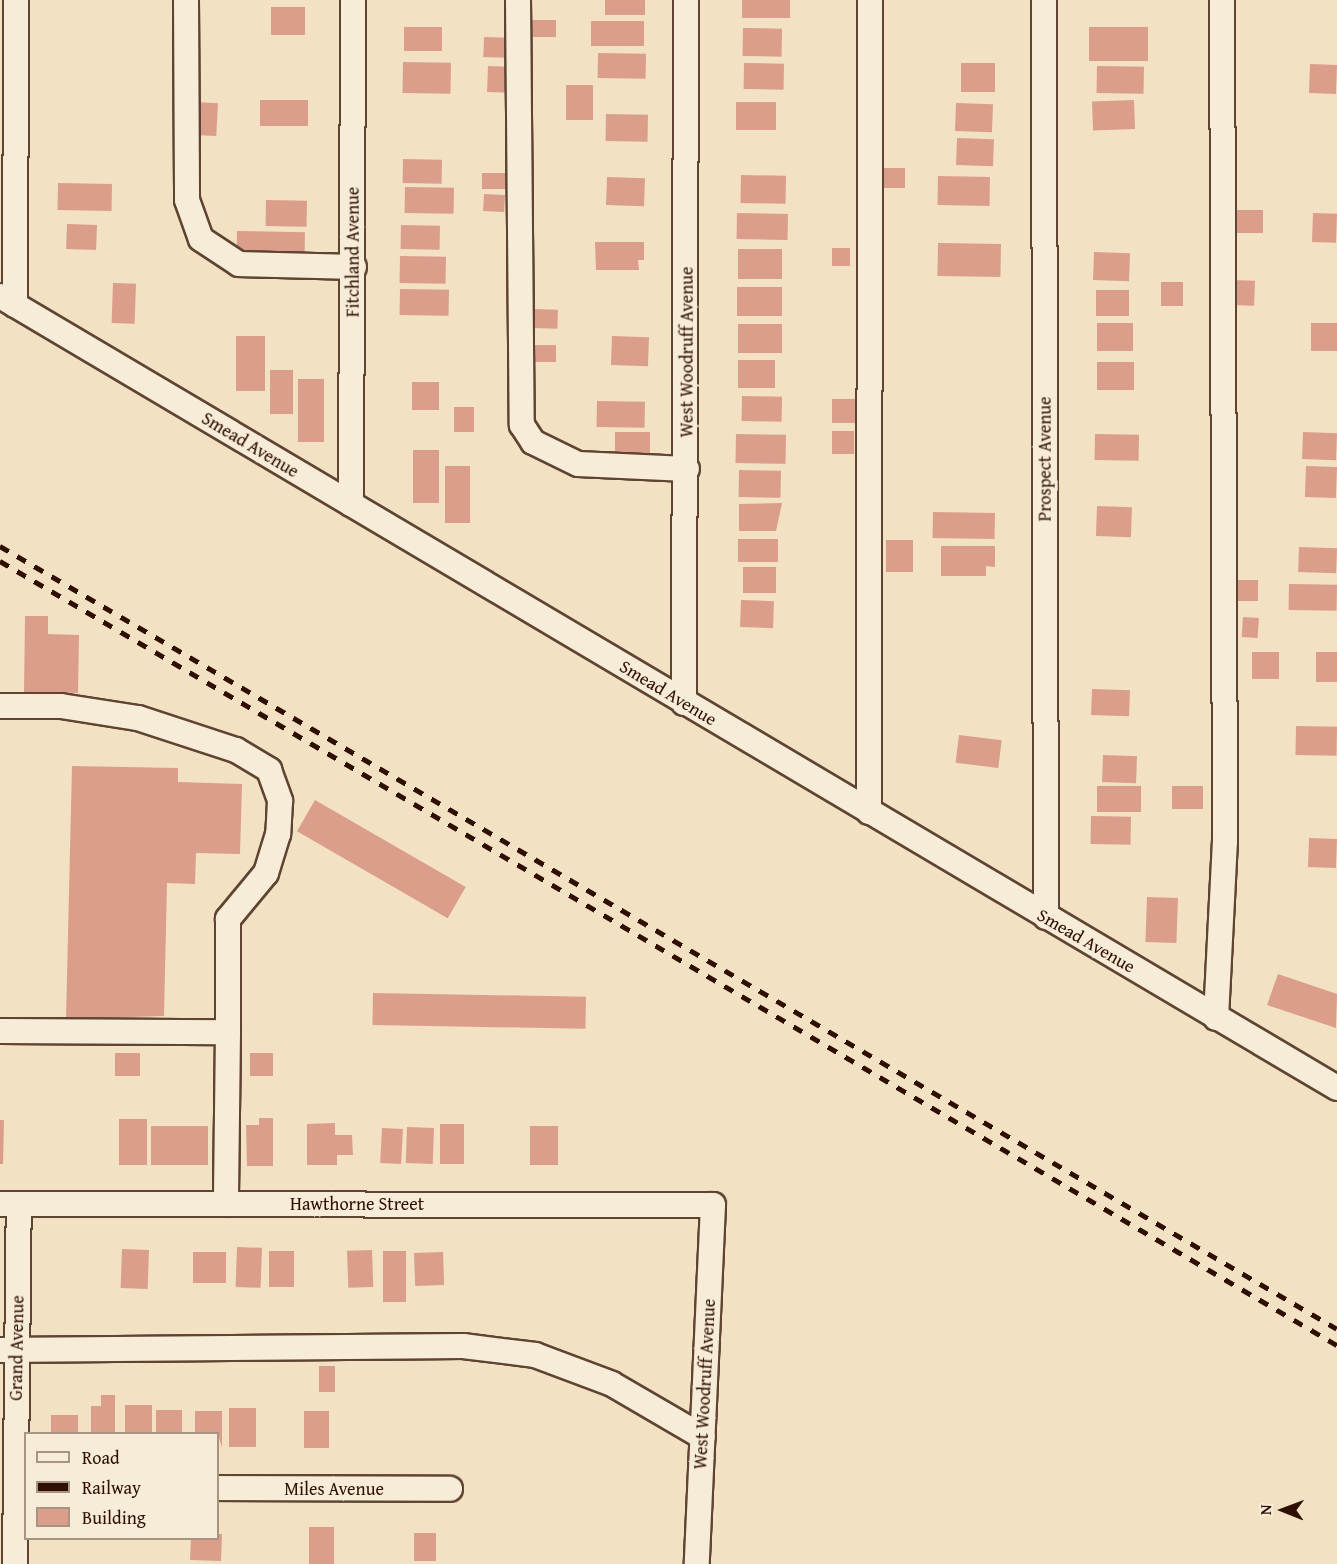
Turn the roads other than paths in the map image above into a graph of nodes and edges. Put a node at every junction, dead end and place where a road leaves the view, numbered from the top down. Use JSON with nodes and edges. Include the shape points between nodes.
{"nodes":[{"id":1,"x":16,"y":0,"type":"edge"},
{"id":2,"x":186,"y":0,"type":"edge"},
{"id":3,"x":353,"y":0,"type":"edge"},
{"id":4,"x":518,"y":0,"type":"edge"},
{"id":5,"x":686,"y":0,"type":"edge"},
{"id":6,"x":870,"y":0,"type":"edge"},
{"id":7,"x":1044,"y":0,"type":"edge"},
{"id":8,"x":1222,"y":0,"type":"edge"},
{"id":9,"x":8,"y":71,"type":"edge"},
{"id":10,"x":354,"y":267,"type":"junction"},
{"id":11,"x":8,"y":300,"type":"edge"},
{"id":12,"x":687,"y":469,"type":"junction"},
{"id":13,"x":351,"y":504,"type":"junction"},
{"id":14,"x":684,"y":703,"type":"junction"},
{"id":15,"x":0,"y":706,"type":"edge"},
{"id":16,"x":869,"y":812,"type":"junction"},
{"id":17,"x":1046,"y":917,"type":"junction"},
{"id":18,"x":1216,"y":1018,"type":"junction"},
{"id":19,"x":0,"y":1031,"type":"edge"},
{"id":20,"x":228,"y":1032,"type":"junction"},
{"id":21,"x":1337,"y":1088,"type":"edge"},
{"id":22,"x":9,"y":1204,"type":"edge"},
{"id":23,"x":226,"y":1204,"type":"junction"},
{"id":24,"x":713,"y":1204,"type":"joint"},
{"id":25,"x":8,"y":1350,"type":"edge"},
{"id":26,"x":703,"y":1437,"type":"junction"},
{"id":27,"x":13,"y":1486,"type":"edge"},
{"id":28,"x":219,"y":1488,"type":"edge"},
{"id":29,"x":450,"y":1489,"type":"dead end"},
{"id":30,"x":15,"y":1564,"type":"edge"},
{"id":31,"x":697,"y":1564,"type":"edge"}],
"edges":[{"from":1,"to":9,"type":"street"},
{"from":2,"to":10,"type":"street","via":[[187,200],[201,239],[239,264]]},
{"from":3,"to":10,"type":"street","name":"Fitchland Avenue"},
{"from":4,"to":12,"type":"street","via":[[522,425],[533,442],[578,464]]},
{"from":5,"to":12,"type":"street","name":"West Woodruff Avenue"},
{"from":6,"to":16,"type":"street"},
{"from":7,"to":17,"type":"street","name":"Prospect Avenue"},
{"from":8,"to":18,"type":"street","via":[[1225,841]]},
{"from":9,"to":11,"type":"street"},
{"from":10,"to":13,"type":"street","name":"Fitchland Avenue"},
{"from":11,"to":13,"type":"street","name":"Smead Avenue"},
{"from":12,"to":14,"type":"street","name":"West Woodruff Avenue"},
{"from":13,"to":14,"type":"street","name":"Smead Avenue"},
{"from":14,"to":16,"type":"street","name":"Smead Avenue"},
{"from":15,"to":20,"type":"street","via":[[61,706],[138,718],[236,750],[268,770],[280,801],[278,834],[266,873],[228,919]]},
{"from":16,"to":17,"type":"street","name":"Smead Avenue"},
{"from":17,"to":18,"type":"street","name":"Smead Avenue"},
{"from":18,"to":21,"type":"street","name":"Smead Avenue"},
{"from":19,"to":20,"type":"street"},
{"from":20,"to":23,"type":"street"},
{"from":22,"to":23,"type":"street","name":"Hawthorne Street"},
{"from":22,"to":25,"type":"street","name":"Grand Avenue"},
{"from":23,"to":24,"type":"street","name":"Hawthorne Street"},
{"from":24,"to":26,"type":"street","name":"West Woodruff Avenue"},
{"from":25,"to":26,"type":"street","via":[[463,1346],[536,1354],[612,1384]]},
{"from":25,"to":27,"type":"street","name":"Grand Avenue"},
{"from":26,"to":31,"type":"street","name":"West Woodruff Avenue"},
{"from":27,"to":30,"type":"street","name":"Grand Avenue"},
{"from":28,"to":29,"type":"street","name":"Miles Avenue"}]}
